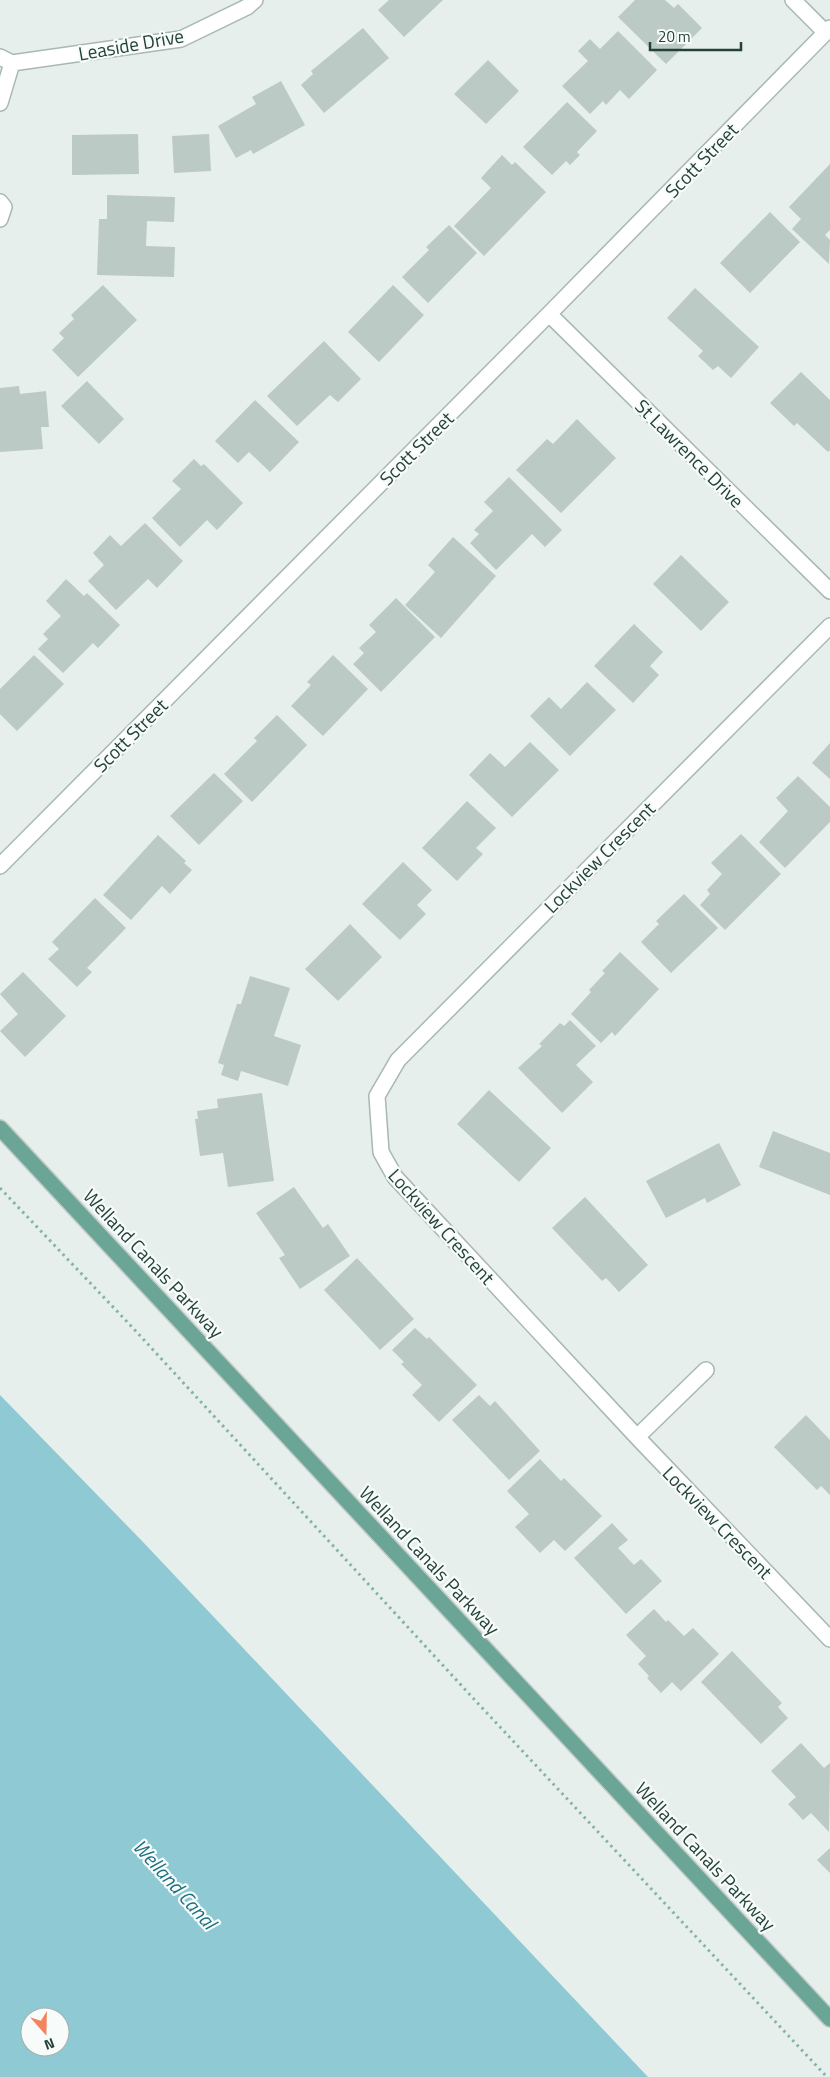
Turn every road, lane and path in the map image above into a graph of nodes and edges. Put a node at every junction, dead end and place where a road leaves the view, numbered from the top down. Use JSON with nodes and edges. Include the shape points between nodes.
{"nodes":[{"id":1,"x":255,"y":0,"type":"edge"},
{"id":2,"x":794,"y":0,"type":"edge"},
{"id":3,"x":828,"y":30,"type":"edge"},
{"id":4,"x":6,"y":60,"type":"edge"},
{"id":5,"x":0,"y":103,"type":"edge"},
{"id":6,"x":0,"y":202,"type":"edge"},
{"id":7,"x":0,"y":219,"type":"edge"},
{"id":8,"x":550,"y":314,"type":"junction"},
{"id":9,"x":830,"y":591,"type":"edge"},
{"id":10,"x":830,"y":626,"type":"edge"},
{"id":11,"x":0,"y":866,"type":"edge"},
{"id":12,"x":0,"y":1128,"type":"edge"},
{"id":13,"x":0,"y":1188,"type":"edge"},
{"id":14,"x":706,"y":1370,"type":"dead end"},
{"id":15,"x":637,"y":1437,"type":"junction"},
{"id":16,"x":830,"y":1639,"type":"edge"},
{"id":17,"x":830,"y":2019,"type":"edge"},
{"id":18,"x":827,"y":2077,"type":"edge"}],
"edges":[{"from":1,"to":4,"type":"street","name":"Leaside Drive","via":[[181,39]]},
{"from":2,"to":3,"type":"street"},
{"from":3,"to":8,"type":"street","name":"Scott Street"},
{"from":4,"to":5,"type":"street"},
{"from":6,"to":7,"type":"street","via":[[4,207]]},
{"from":8,"to":9,"type":"street","name":"St Lawrence Drive"},
{"from":8,"to":11,"type":"street","name":"Scott Street"},
{"from":10,"to":15,"type":"street","name":"Lockview Crescent","via":[[398,1060],[377,1096],[381,1152],[395,1177]]},
{"from":12,"to":17,"type":"main road","name":"Welland Canals Parkway"},
{"from":13,"to":18,"type":"path"},
{"from":14,"to":15,"type":"street"},
{"from":15,"to":16,"type":"street","name":"Lockview Crescent"}]}
